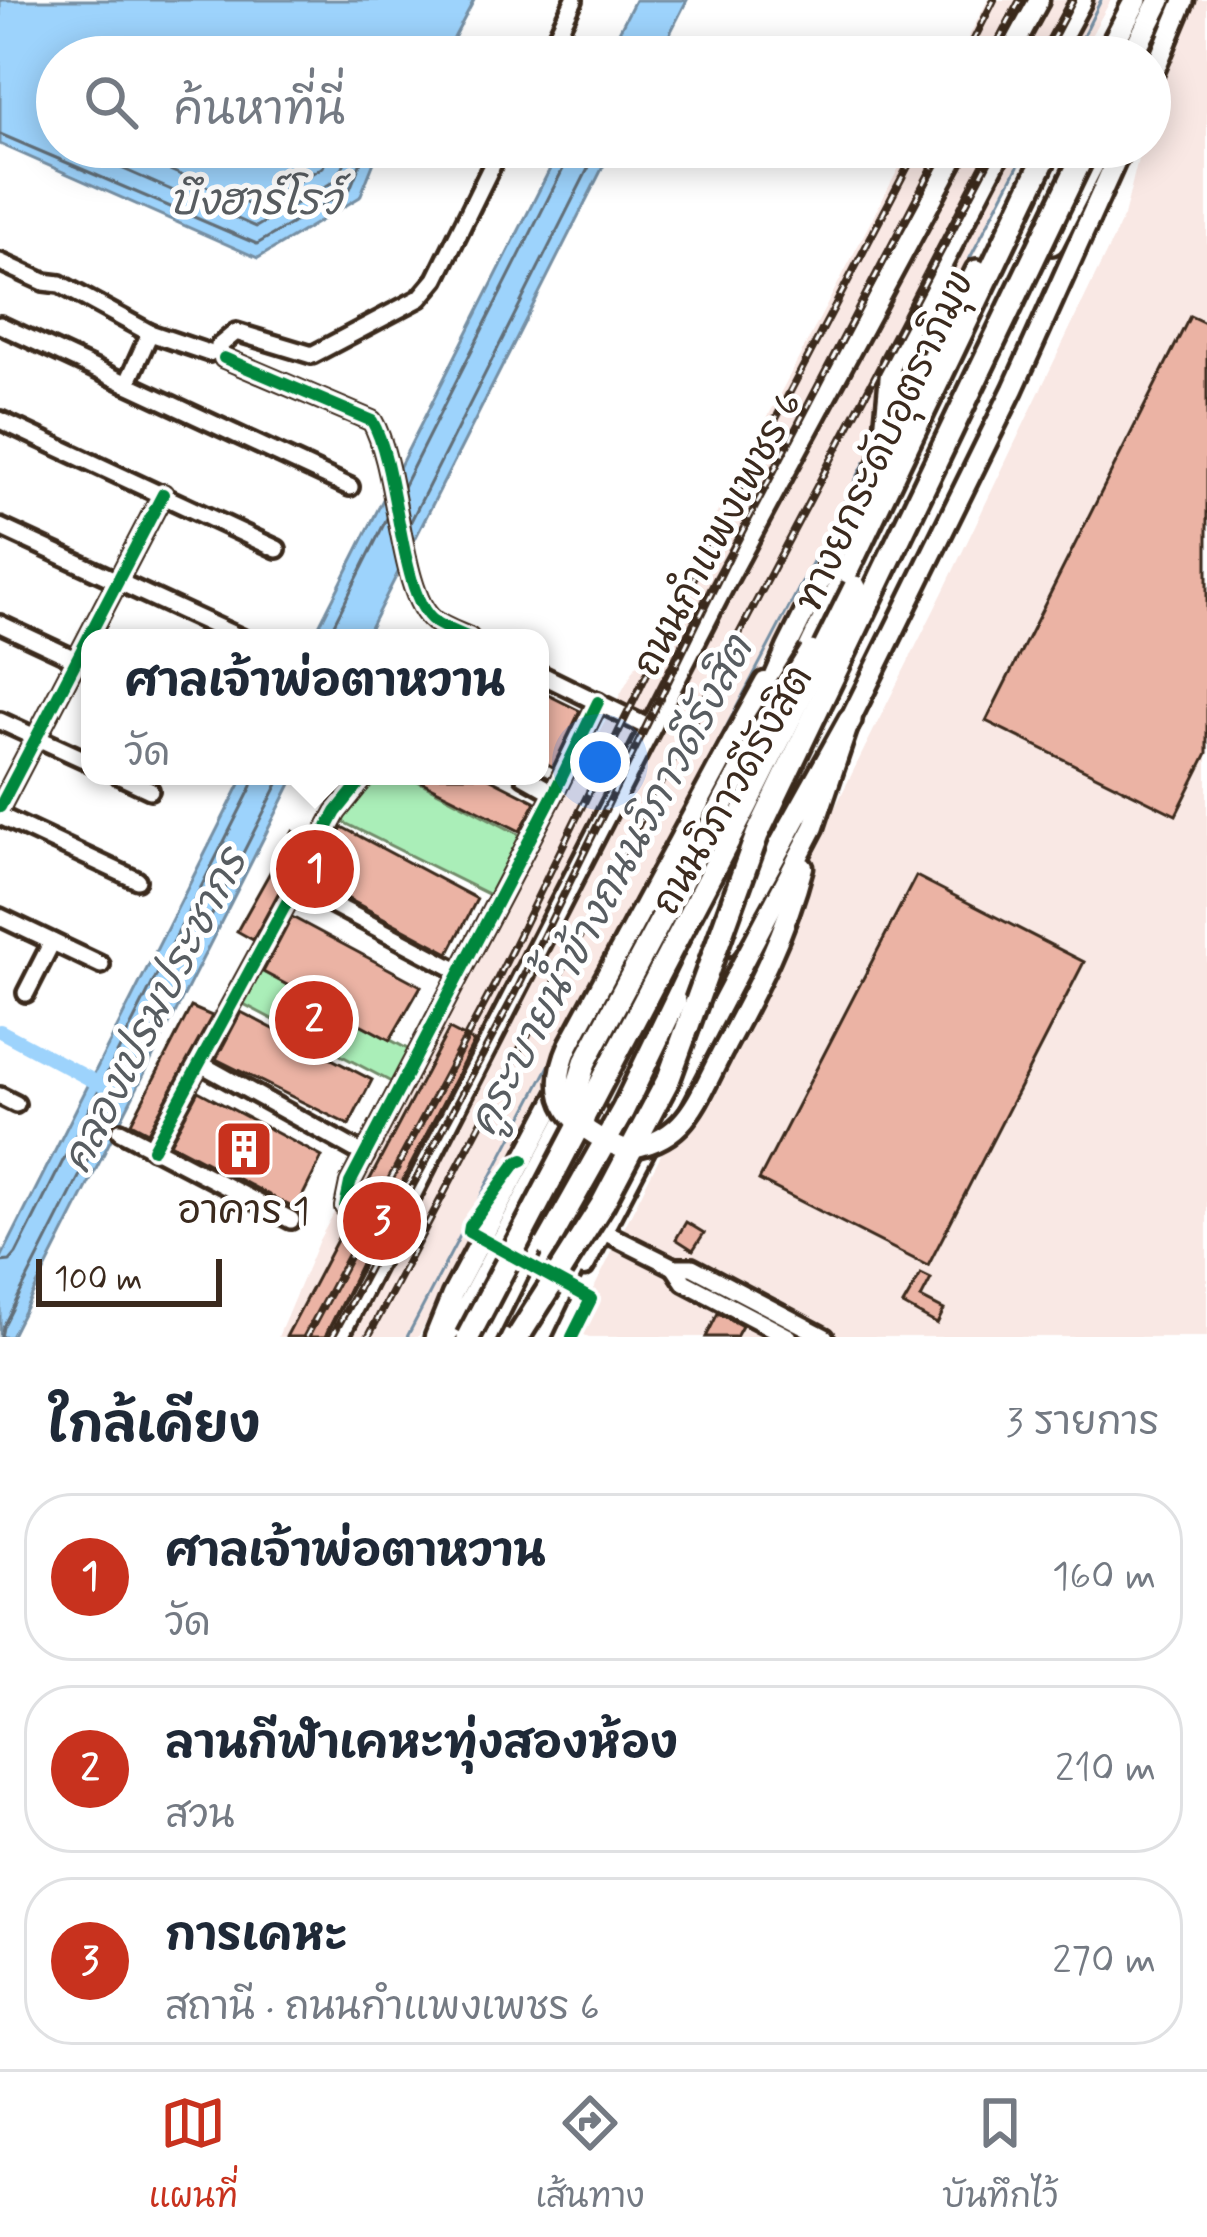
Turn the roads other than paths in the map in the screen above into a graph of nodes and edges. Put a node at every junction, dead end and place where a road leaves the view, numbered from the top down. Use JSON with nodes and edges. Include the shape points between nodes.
{"nodes":[{"id":1,"x":574,"y":0,"type":"edge"},
{"id":2,"x":1039,"y":0,"type":"edge"},
{"id":3,"x":1082,"y":0,"type":"edge"},
{"id":4,"x":1125,"y":0,"type":"edge"},
{"id":5,"x":1136,"y":0,"type":"edge"},
{"id":6,"x":1160,"y":0,"type":"edge"},
{"id":7,"x":1180,"y":0,"type":"edge"},
{"id":8,"x":556,"y":36,"type":"edge"},
{"id":9,"x":1019,"y":36,"type":"edge"},
{"id":10,"x":1062,"y":36,"type":"edge"},
{"id":11,"x":1107,"y":36,"type":"edge"},
{"id":12,"x":1117,"y":36,"type":"edge"},
{"id":13,"x":1142,"y":36,"type":"edge"},
{"id":14,"x":1159,"y":36,"type":"edge"},
{"id":15,"x":1167,"y":36,"type":"edge"},
{"id":16,"x":491,"y":168,"type":"edge"},
{"id":17,"x":949,"y":168,"type":"edge"},
{"id":18,"x":992,"y":168,"type":"edge"},
{"id":19,"x":1039,"y":168,"type":"edge"},
{"id":20,"x":1052,"y":168,"type":"edge"},
{"id":21,"x":1077,"y":168,"type":"edge"},
{"id":22,"x":1090,"y":168,"type":"edge"},
{"id":23,"x":1112,"y":168,"type":"edge"},
{"id":24,"x":1007,"y":230,"type":"junction"},
{"id":25,"x":0,"y":262,"type":"edge"},
{"id":26,"x":0,"y":325,"type":"edge"},
{"id":27,"x":146,"y":331,"type":"junction"},
{"id":28,"x":217,"y":352,"type":"junction"},
{"id":29,"x":123,"y":382,"type":"junction"},
{"id":30,"x":0,"y":420,"type":"edge"},
{"id":31,"x":882,"y":458,"type":"junction"},
{"id":32,"x":350,"y":487,"type":"dead end"},
{"id":33,"x":163,"y":494,"type":"junction"},
{"id":34,"x":0,"y":527,"type":"edge"},
{"id":35,"x":277,"y":549,"type":"dead end"},
{"id":36,"x":118,"y":581,"type":"junction"},
{"id":37,"x":855,"y":587,"type":"junction"},
{"id":38,"x":0,"y":624,"type":"edge"},
{"id":39,"x":98,"y":629,"type":"edge"},
{"id":40,"x":222,"y":629,"type":"edge"},
{"id":41,"x":453,"y":629,"type":"edge"},
{"id":42,"x":787,"y":647,"type":"junction"},
{"id":43,"x":81,"y":662,"type":"edge"},
{"id":44,"x":81,"y":666,"type":"edge"},
{"id":45,"x":549,"y":678,"type":"edge"},
{"id":46,"x":598,"y":702,"type":"junction"},
{"id":47,"x":850,"y":720,"type":"junction"},
{"id":48,"x":0,"y":721,"type":"edge"},
{"id":49,"x":650,"y":728,"type":"junction"},
{"id":50,"x":36,"y":737,"type":"junction"},
{"id":51,"x":81,"y":758,"type":"edge"},
{"id":52,"x":139,"y":785,"type":"edge"},
{"id":53,"x":358,"y":785,"type":"edge"},
{"id":54,"x":540,"y":785,"type":"edge"},
{"id":55,"x":150,"y":790,"type":"dead end"},
{"id":56,"x":554,"y":793,"type":"junction"},
{"id":57,"x":0,"y":811,"type":"edge"},
{"id":58,"x":814,"y":827,"type":"junction"},
{"id":59,"x":757,"y":835,"type":"junction"},
{"id":60,"x":137,"y":880,"type":"dead end"},
{"id":61,"x":298,"y":886,"type":"junction"},
{"id":62,"x":0,"y":917,"type":"edge"},
{"id":63,"x":52,"y":941,"type":"junction"},
{"id":64,"x":94,"y":955,"type":"dead end"},
{"id":65,"x":460,"y":972,"type":"junction"},
{"id":66,"x":26,"y":993,"type":"dead end"},
{"id":67,"x":200,"y":1064,"type":"junction"},
{"id":68,"x":0,"y":1096,"type":"edge"},
{"id":69,"x":16,"y":1104,"type":"dead end"},
{"id":70,"x":120,"y":1131,"type":"dead end"},
{"id":71,"x":588,"y":1131,"type":"junction"},
{"id":72,"x":153,"y":1149,"type":"junction"},
{"id":73,"x":364,"y":1155,"type":"junction"},
{"id":74,"x":291,"y":1220,"type":"dead end"},
{"id":75,"x":394,"y":1227,"type":"junction"},
{"id":76,"x":602,"y":1231,"type":"junction"},
{"id":77,"x":674,"y":1267,"type":"junction"},
{"id":78,"x":338,"y":1337,"type":"edge"},
{"id":79,"x":439,"y":1337,"type":"edge"},
{"id":80,"x":468,"y":1337,"type":"edge"},
{"id":81,"x":487,"y":1337,"type":"edge"},
{"id":82,"x":518,"y":1337,"type":"edge"},
{"id":83,"x":543,"y":1337,"type":"edge"},
{"id":84,"x":789,"y":1337,"type":"edge"},
{"id":85,"x":825,"y":1337,"type":"edge"}],
"edges":[{"from":1,"to":8,"type":"street"},
{"from":2,"to":9,"type":"main road"},
{"from":3,"to":10,"type":"main road"},
{"from":4,"to":11,"type":"highway"},
{"from":5,"to":12,"type":"highway"},
{"from":6,"to":13,"type":"highway"},
{"from":7,"to":14,"type":"highway"},
{"from":7,"to":15,"type":"main road"},
{"from":16,"to":28,"type":"street","via":[[421,298],[312,355],[236,332]]},
{"from":17,"to":49,"type":"main road","name":"ถนนกำแพงเพชร 6"},
{"from":18,"to":31,"type":"main road","via":[[891,364]]},
{"from":19,"to":24,"type":"highway","name":"ถนนวิภาวดีรังสิต"},
{"from":20,"to":37,"type":"highway","name":"ทางยกระดับอุตราภิมุข"},
{"from":21,"to":59,"type":"highway","name":"ทางยกระดับอุตราภิมุข","bridge":true},
{"from":22,"to":81,"type":"highway","name":"ถนนวิภาวดีรังสิต","via":[[874,612],[723,868]]},
{"from":23,"to":47,"type":"main road","name":"ถนนวิภาวดีรังสิต"},
{"from":24,"to":31,"type":"highway","via":[[963,295]]},
{"from":24,"to":79,"type":"highway","name":"ถนนวิภาวดีรังสิต","via":[[788,696],[470,1303]]},
{"from":25,"to":27,"type":"street"},
{"from":26,"to":29,"type":"street"},
{"from":27,"to":28,"type":"street"},
{"from":27,"to":29,"type":"street"},
{"from":28,"to":41,"type":"street","via":[[372,421],[384,442],[411,579],[429,616]]},
{"from":29,"to":32,"type":"street"},
{"from":30,"to":33,"type":"street"},
{"from":31,"to":42,"type":"main road","name":"ถนนวิภาวดีรังสิต"},
{"from":33,"to":35,"type":"street"},
{"from":33,"to":36,"type":"street"},
{"from":34,"to":36,"type":"street"},
{"from":36,"to":39,"type":"street"},
{"from":36,"to":40,"type":"street"},
{"from":37,"to":71,"type":"highway","bridge":true,"via":[[763,729],[585,1062],[578,1085]]},
{"from":37,"to":80,"type":"highway","name":"ทางยกระดับอุตราภิมุข","bridge":true},
{"from":38,"to":43,"type":"street"},
{"from":42,"to":71,"type":"main road","bridge":true,"via":[[558,1069],[563,1105]]},
{"from":42,"to":79,"type":"main road","name":"ถนนวิภาวดีรังสิต","via":[[760,716],[452,1295]]},
{"from":44,"to":50,"type":"street"},
{"from":45,"to":46,"type":"street"},
{"from":46,"to":49,"type":"street"},
{"from":46,"to":56,"type":"street"},
{"from":47,"to":58,"type":"main road","name":"ถนนวิภาวดีรังสิต"},
{"from":47,"to":83,"type":"highway","via":[[634,1126]]},
{"from":48,"to":50,"type":"street"},
{"from":49,"to":75,"type":"main road","name":"ถนนกำแพงเพชร 6"},
{"from":50,"to":51,"type":"street"},
{"from":50,"to":57,"type":"street"},
{"from":52,"to":55,"type":"street"},
{"from":53,"to":61,"type":"street"},
{"from":54,"to":56,"type":"street"},
{"from":56,"to":65,"type":"street"},
{"from":57,"to":60,"type":"street"},
{"from":58,"to":71,"type":"main road","bridge":true,"via":[[768,968],[679,1128],[666,1140],[623,1149]]},
{"from":58,"to":76,"type":"main road","name":"ถนนวิภาวดีรังสิต"},
{"from":59,"to":81,"type":"highway","name":"ทางยกระดับอุตราภิมุข","bridge":true,"via":[[623,1111]]},
{"from":59,"to":82,"type":"highway","name":"ทางยกระดับอุตราภิมุข","bridge":true,"via":[[669,1078],[604,1203]]},
{"from":61,"to":65,"type":"street"},
{"from":61,"to":67,"type":"street"},
{"from":62,"to":63,"type":"street"},
{"from":63,"to":64,"type":"street"},
{"from":63,"to":66,"type":"street"},
{"from":65,"to":73,"type":"street"},
{"from":67,"to":72,"type":"street"},
{"from":67,"to":73,"type":"street"},
{"from":68,"to":69,"type":"street"},
{"from":70,"to":72,"type":"street"},
{"from":72,"to":74,"type":"street"},
{"from":73,"to":75,"type":"street","via":[[345,1207]]},
{"from":75,"to":78,"type":"main road","name":"ถนนกำแพงเพชร 6"},
{"from":76,"to":77,"type":"street"},
{"from":76,"to":83,"type":"main road","name":"ถนนวิภาวดีรังสิต"},
{"from":77,"to":84,"type":"street","via":[[684,1282]]},
{"from":77,"to":85,"type":"street","via":[[692,1267]]}]}
